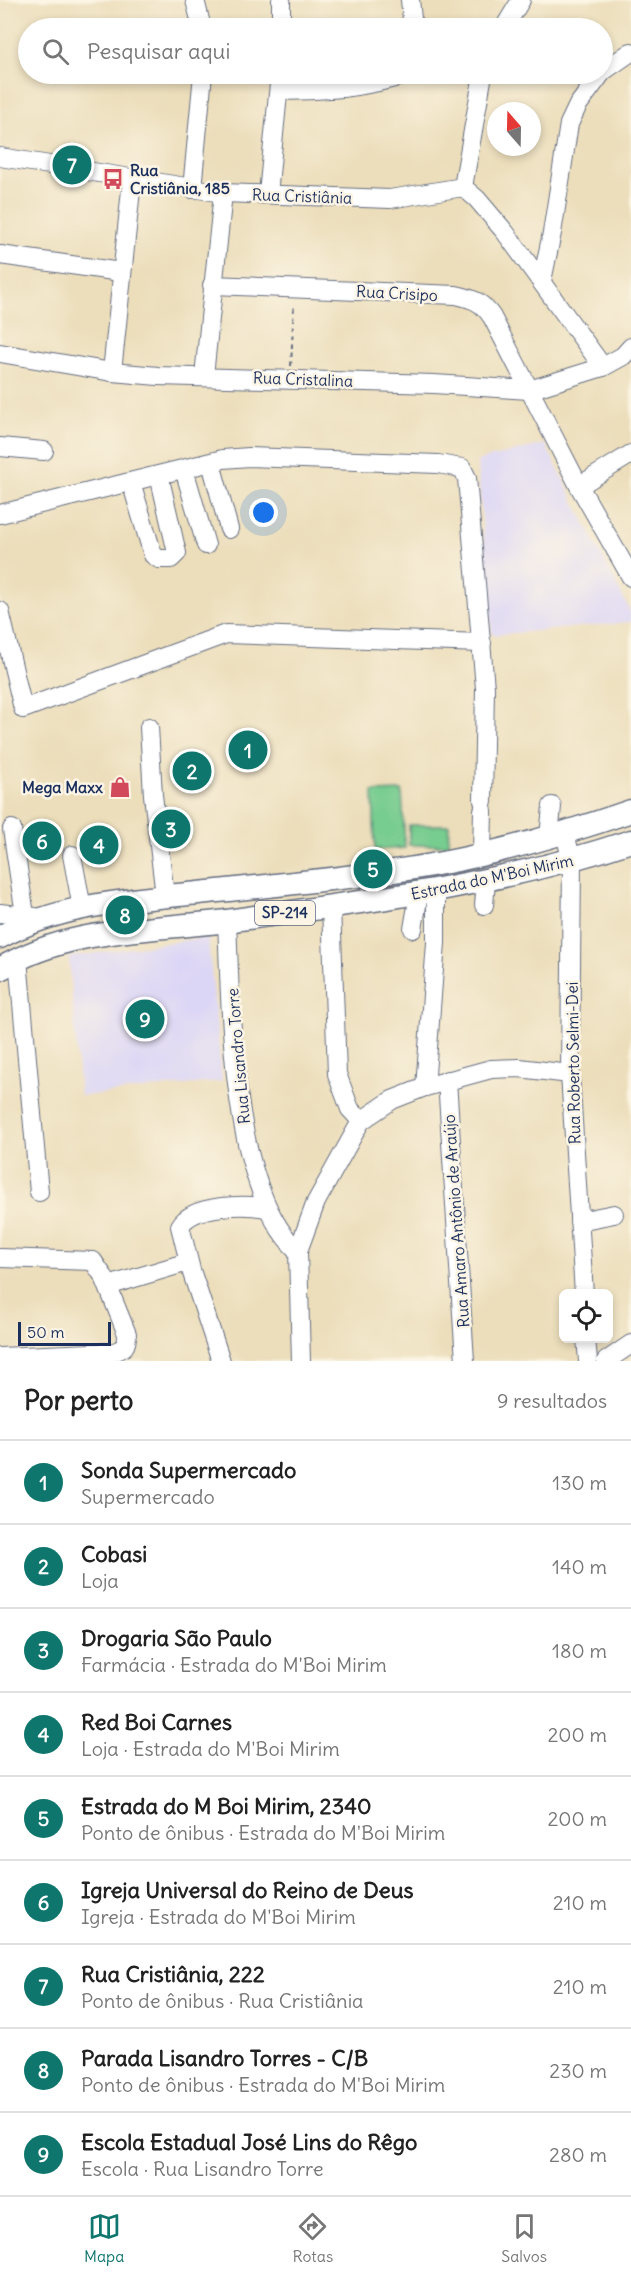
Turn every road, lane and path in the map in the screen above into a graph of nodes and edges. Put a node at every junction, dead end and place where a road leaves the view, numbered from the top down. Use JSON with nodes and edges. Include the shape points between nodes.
{"nodes":[{"id":1,"x":195,"y":0,"type":"edge"},
{"id":2,"x":281,"y":0,"type":"edge"},
{"id":3,"x":410,"y":0,"type":"edge"},
{"id":4,"x":521,"y":0,"type":"edge"},
{"id":5,"x":200,"y":18,"type":"edge"},
{"id":6,"x":281,"y":18,"type":"edge"},
{"id":7,"x":412,"y":18,"type":"edge"},
{"id":8,"x":510,"y":18,"type":"edge"},
{"id":9,"x":631,"y":52,"type":"edge"},
{"id":10,"x":613,"y":65,"type":"edge"},
{"id":11,"x":202,"y":84,"type":"edge"},
{"id":12,"x":280,"y":84,"type":"edge"},
{"id":13,"x":300,"y":84,"type":"edge"},
{"id":14,"x":376,"y":84,"type":"edge"},
{"id":15,"x":481,"y":84,"type":"edge"},
{"id":16,"x":594,"y":84,"type":"edge"},
{"id":17,"x":0,"y":157,"type":"edge"},
{"id":18,"x":132,"y":180,"type":"junction"},
{"id":19,"x":463,"y":187,"type":"junction"},
{"id":20,"x":192,"y":189,"type":"junction"},
{"id":21,"x":223,"y":194,"type":"junction"},
{"id":22,"x":268,"y":194,"type":"junction"},
{"id":23,"x":0,"y":255,"type":"edge"},
{"id":24,"x":121,"y":272,"type":"junction"},
{"id":25,"x":542,"y":281,"type":"junction"},
{"id":26,"x":212,"y":285,"type":"junction"},
{"id":27,"x":295,"y":288,"type":"junction"},
{"id":28,"x":631,"y":347,"type":"edge"},
{"id":29,"x":0,"y":353,"type":"edge"},
{"id":30,"x":603,"y":367,"type":"junction"},
{"id":31,"x":112,"y":372,"type":"junction"},
{"id":32,"x":204,"y":376,"type":"junction"},
{"id":33,"x":290,"y":379,"type":"junction"},
{"id":34,"x":529,"y":390,"type":"junction"},
{"id":35,"x":0,"y":447,"type":"edge"},
{"id":36,"x":44,"y":451,"type":"dead end"},
{"id":37,"x":631,"y":454,"type":"edge"},
{"id":38,"x":211,"y":463,"type":"junction"},
{"id":39,"x":184,"y":469,"type":"junction"},
{"id":40,"x":159,"y":475,"type":"junction"},
{"id":41,"x":131,"y":482,"type":"junction"},
{"id":42,"x":579,"y":486,"type":"junction"},
{"id":43,"x":0,"y":514,"type":"edge"},
{"id":44,"x":229,"y":529,"type":"dead end"},
{"id":45,"x":206,"y":545,"type":"dead end"},
{"id":46,"x":631,"y":577,"type":"edge"},
{"id":47,"x":0,"y":611,"type":"edge"},
{"id":48,"x":482,"y":643,"type":"junction"},
{"id":49,"x":149,"y":727,"type":"dead end"},
{"id":50,"x":552,"y":806,"type":"dead end"},
{"id":51,"x":631,"y":811,"type":"edge"},
{"id":52,"x":12,"y":829,"type":"dead end"},
{"id":53,"x":557,"y":836,"type":"junction"},
{"id":54,"x":631,"y":841,"type":"edge"},
{"id":55,"x":482,"y":854,"type":"junction"},
{"id":56,"x":72,"y":855,"type":"dead end"},
{"id":57,"x":573,"y":861,"type":"junction"},
{"id":58,"x":486,"y":881,"type":"junction"},
{"id":59,"x":427,"y":893,"type":"junction"},
{"id":60,"x":165,"y":896,"type":"junction"},
{"id":61,"x":484,"y":905,"type":"dead end"},
{"id":62,"x":331,"y":906,"type":"junction"},
{"id":63,"x":82,"y":908,"type":"junction"},
{"id":64,"x":0,"y":913,"type":"edge"},
{"id":65,"x":34,"y":916,"type":"junction"},
{"id":66,"x":227,"y":921,"type":"junction"},
{"id":67,"x":413,"y":929,"type":"dead end"},
{"id":68,"x":0,"y":937,"type":"edge"},
{"id":69,"x":6,"y":964,"type":"edge"},
{"id":70,"x":570,"y":1074,"type":"junction"},
{"id":71,"x":447,"y":1080,"type":"junction"},
{"id":72,"x":425,"y":1087,"type":"junction"},
{"id":73,"x":361,"y":1121,"type":"junction"},
{"id":74,"x":39,"y":1192,"type":"dead end"},
{"id":75,"x":267,"y":1208,"type":"junction"},
{"id":76,"x":614,"y":1214,"type":"dead end"},
{"id":77,"x":579,"y":1221,"type":"junction"},
{"id":78,"x":298,"y":1251,"type":"junction"},
{"id":79,"x":0,"y":1258,"type":"edge"},
{"id":80,"x":188,"y":1262,"type":"junction"},
{"id":81,"x":108,"y":1286,"type":"junction"},
{"id":82,"x":584,"y":1289,"type":"edge"},
{"id":83,"x":586,"y":1343,"type":"edge"},
{"id":84,"x":631,"y":1344,"type":"edge"},
{"id":85,"x":0,"y":1357,"type":"edge"},
{"id":86,"x":221,"y":1361,"type":"edge"},
{"id":87,"x":301,"y":1361,"type":"edge"},
{"id":88,"x":465,"y":1361,"type":"edge"},
{"id":89,"x":588,"y":1361,"type":"edge"},
{"id":90,"x":606,"y":1361,"type":"edge"}],
"edges":[{"from":1,"to":5,"type":"street"},
{"from":2,"to":6,"type":"street"},
{"from":3,"to":7,"type":"street"},
{"from":4,"to":8,"type":"street"},
{"from":9,"to":10,"type":"street"},
{"from":11,"to":20,"type":"street"},
{"from":12,"to":22,"type":"street"},
{"from":13,"to":14,"type":"street","via":[[349,89]]},
{"from":15,"to":19,"type":"street"},
{"from":16,"to":25,"type":"street","via":[[569,124]]},
{"from":17,"to":18,"type":"street","name":"Rua Cristiânia"},
{"from":18,"to":20,"type":"street","name":"Rua Cristiânia"},
{"from":18,"to":24,"type":"street"},
{"from":19,"to":22,"type":"street","name":"Rua Cristiânia","via":[[390,200]]},
{"from":19,"to":25,"type":"street"},
{"from":20,"to":21,"type":"street","name":"Rua Cristiânia"},
{"from":21,"to":22,"type":"street","name":"Rua Cristiânia"},
{"from":21,"to":26,"type":"street"},
{"from":23,"to":24,"type":"street"},
{"from":24,"to":31,"type":"street"},
{"from":25,"to":30,"type":"street"},
{"from":26,"to":27,"type":"street","name":"Rua Crisipo"},
{"from":26,"to":32,"type":"street"},
{"from":27,"to":33,"type":"path"},
{"from":27,"to":34,"type":"street","name":"Rua Crisipo","via":[[475,299],[492,317]]},
{"from":28,"to":30,"type":"street","name":"Rua Cristalina","via":[[624,356]]},
{"from":29,"to":31,"type":"street","name":"Rua Cristalina"},
{"from":30,"to":34,"type":"street","name":"Rua Cristalina"},
{"from":31,"to":32,"type":"street","name":"Rua Cristalina"},
{"from":32,"to":33,"type":"street","name":"Rua Cristalina"},
{"from":33,"to":34,"type":"street","name":"Rua Cristalina"},
{"from":34,"to":42,"type":"street","name":"Rua Crisipo"},
{"from":35,"to":36,"type":"street"},
{"from":37,"to":42,"type":"street"},
{"from":38,"to":39,"type":"street"},
{"from":38,"to":44,"type":"street"},
{"from":38,"to":48,"type":"street","via":[[249,457],[462,468],[467,478]]},
{"from":39,"to":40,"type":"street"},
{"from":39,"to":45,"type":"street"},
{"from":40,"to":41,"type":"street"},
{"from":40,"to":41,"type":"street","via":[[176,542],[177,553],[171,559],[159,560],[153,555]]},
{"from":41,"to":43,"type":"street"},
{"from":42,"to":46,"type":"street","name":"Rua Crisipo"},
{"from":47,"to":48,"type":"street","via":[[23,709],[226,634]]},
{"from":48,"to":55,"type":"street"},
{"from":49,"to":60,"type":"street"},
{"from":50,"to":53,"type":"street"},
{"from":51,"to":53,"type":"main road","name":"Estrada do M'Boi Mirim","number":"SP-214"},
{"from":52,"to":65,"type":"street"},
{"from":53,"to":55,"type":"main road","name":"Estrada do M'Boi Mirim","number":"SP-214"},
{"from":53,"to":57,"type":"street","name":"Rua Roberto Selmi-Dei"},
{"from":54,"to":57,"type":"main road","name":"Estrada do M'Boi Mirim","number":"SP-214"},
{"from":55,"to":60,"type":"main road","name":"Estrada do M'Boi Mirim","number":"SP-214","via":[[382,873],[294,878]]},
{"from":56,"to":63,"type":"street"},
{"from":57,"to":58,"type":"main road","name":"Estrada do M'Boi Mirim","number":"SP-214"},
{"from":57,"to":70,"type":"street","name":"Rua Roberto Selmi-Dei"},
{"from":58,"to":59,"type":"main road","name":"Estrada do M'Boi Mirim","number":"SP-214"},
{"from":58,"to":61,"type":"street"},
{"from":59,"to":62,"type":"main road","name":"Estrada do M'Boi Mirim","number":"SP-214"},
{"from":59,"to":67,"type":"street"},
{"from":59,"to":72,"type":"street","via":[[436,943]]},
{"from":60,"to":63,"type":"main road","name":"Estrada do M'Boi Mirim","number":"SP-214"},
{"from":62,"to":66,"type":"main road","name":"Estrada do M'Boi Mirim","number":"SP-214"},
{"from":62,"to":73,"type":"street","via":[[337,1074],[350,1108]]},
{"from":63,"to":65,"type":"main road","name":"Estrada do M'Boi Mirim","number":"SP-214"},
{"from":64,"to":65,"type":"street"},
{"from":65,"to":68,"type":"main road","name":"Estrada do M'Boi Mirim","number":"SP-214"},
{"from":66,"to":69,"type":"main road","name":"Estrada do M'Boi Mirim","number":"SP-214","via":[[69,939]]},
{"from":66,"to":75,"type":"street","name":"Rua Lisandro Torre","via":[[239,1099]]},
{"from":69,"to":74,"type":"street"},
{"from":70,"to":71,"type":"street","via":[[491,1069]]},
{"from":70,"to":77,"type":"street","name":"Rua Roberto Selmi-Dei"},
{"from":71,"to":72,"type":"street"},
{"from":71,"to":88,"type":"street","name":"Rua Amaro Antônio de Araújo"},
{"from":72,"to":73,"type":"street","via":[[392,1100]]},
{"from":73,"to":78,"type":"street","via":[[316,1202]]},
{"from":75,"to":78,"type":"street","name":"Rua Lisandro Torre","via":[[287,1241]]},
{"from":75,"to":80,"type":"street","via":[[230,1206],[184,1220],[180,1235]]},
{"from":76,"to":77,"type":"street"},
{"from":77,"to":82,"type":"street","name":"Rua Roberto Selmi-Dei"},
{"from":78,"to":87,"type":"street"},
{"from":79,"to":81,"type":"street","via":[[93,1261]]},
{"from":80,"to":81,"type":"street"},
{"from":80,"to":86,"type":"street"},
{"from":81,"to":85,"type":"street","via":[[127,1334],[123,1349]]},
{"from":83,"to":89,"type":"street"},
{"from":84,"to":90,"type":"street"}]}
